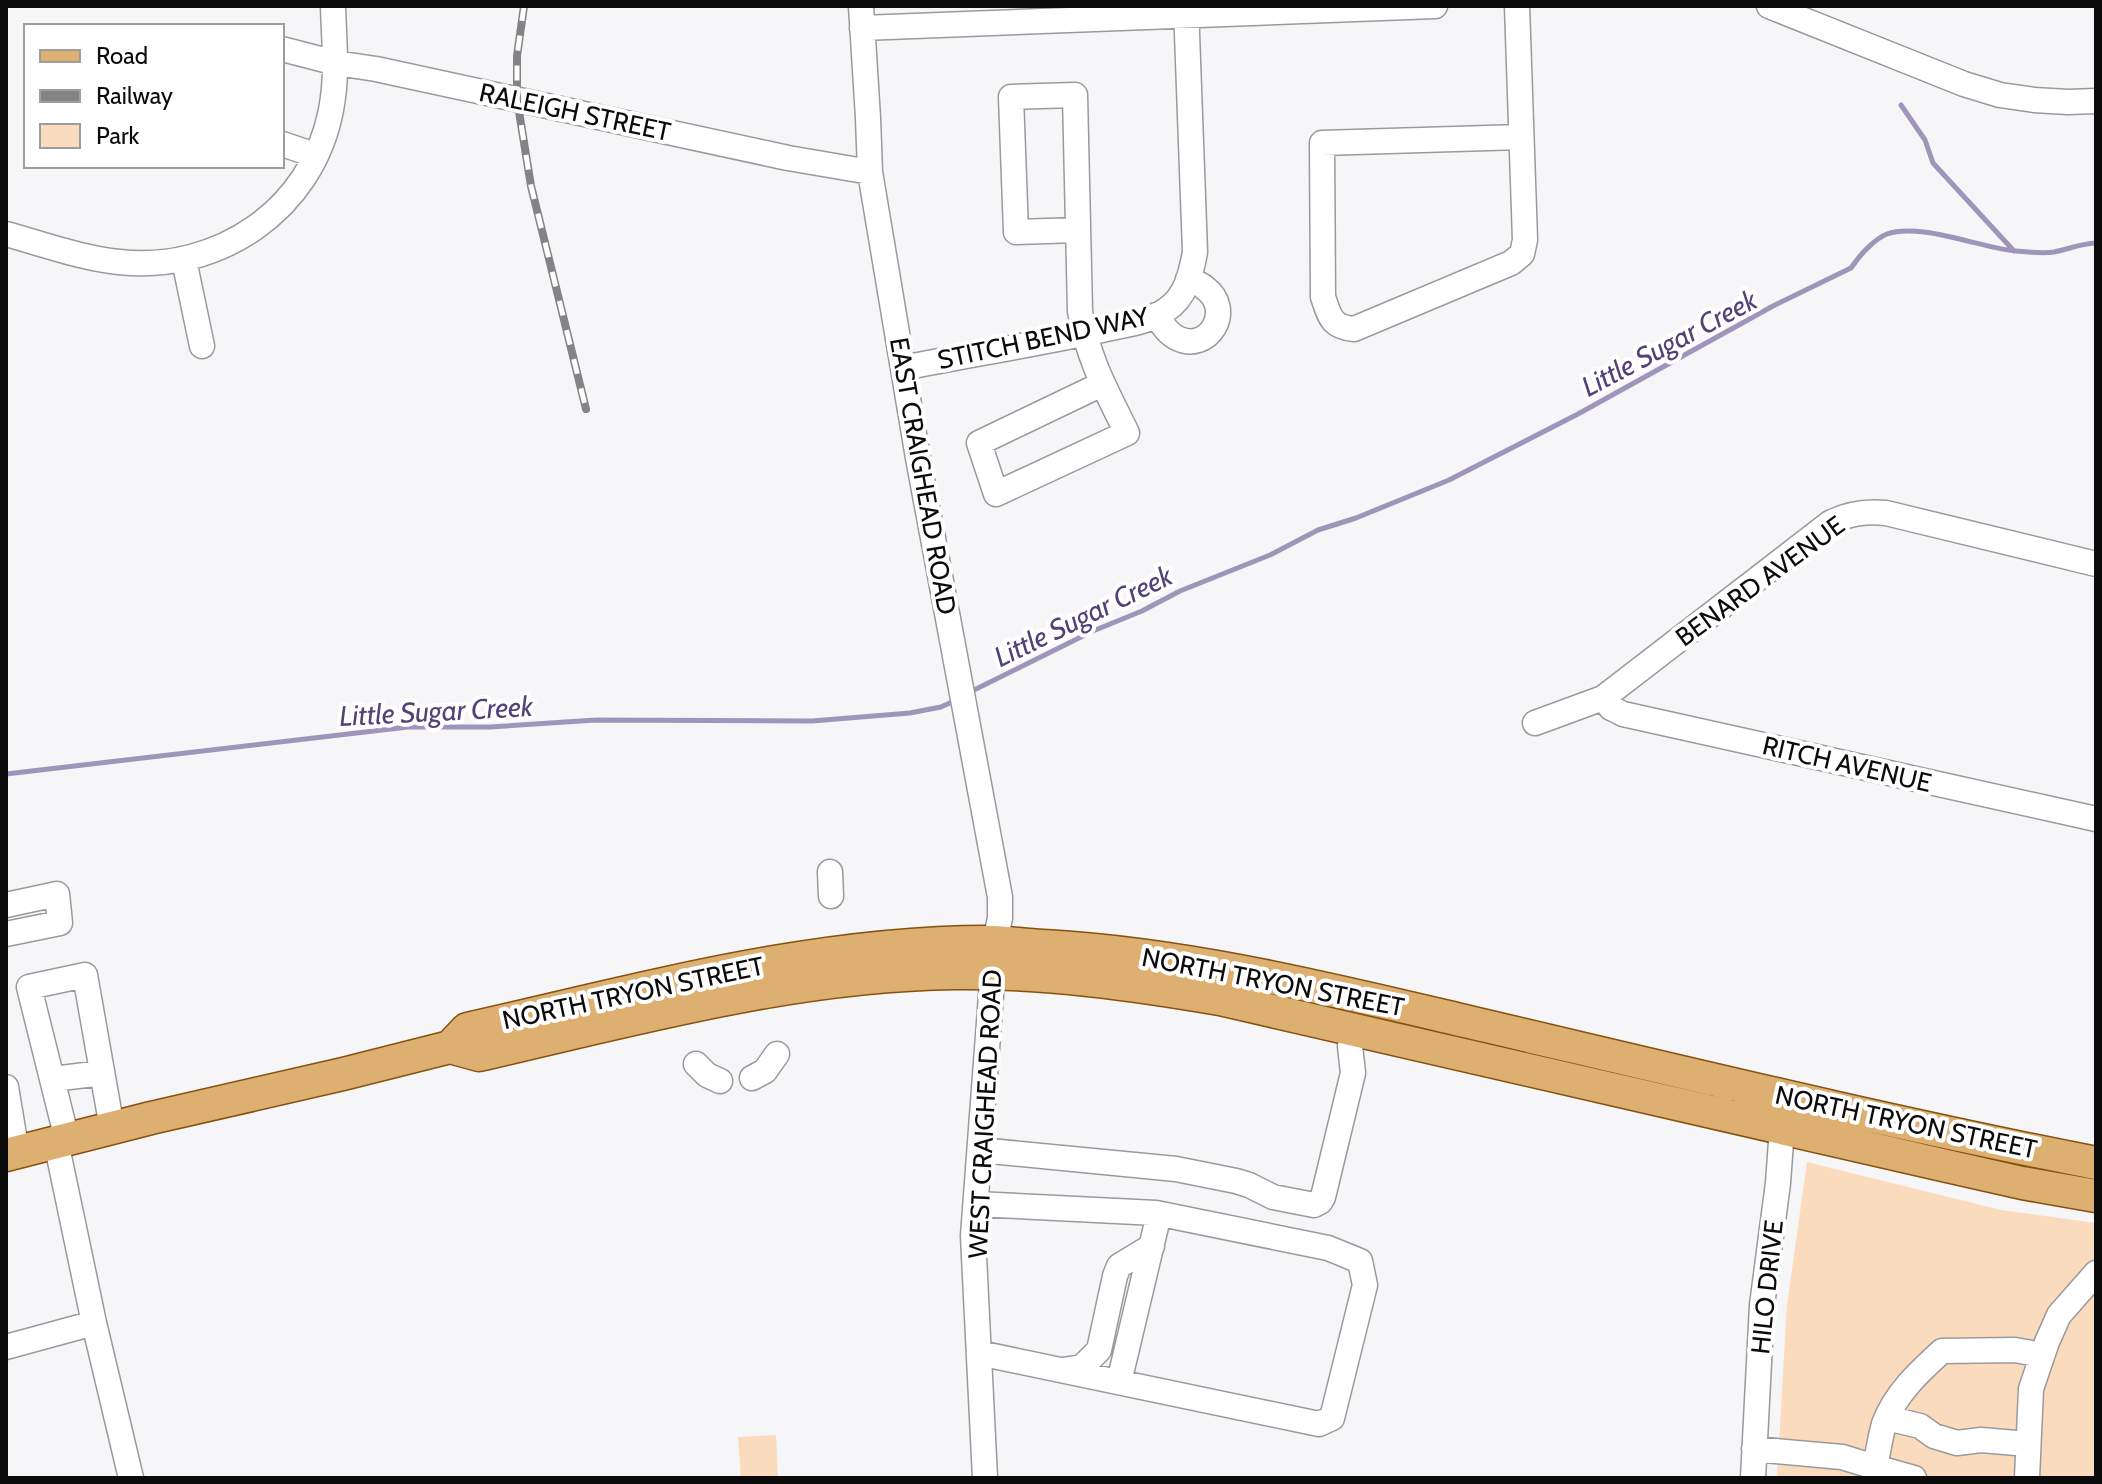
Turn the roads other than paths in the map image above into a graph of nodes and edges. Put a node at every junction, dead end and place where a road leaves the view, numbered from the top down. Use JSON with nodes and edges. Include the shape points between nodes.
{"nodes":[{"id":1,"x":333,"y":6,"type":"edge"},
{"id":2,"x":1435,"y":6,"type":"edge"},
{"id":3,"x":1517,"y":6,"type":"edge"},
{"id":4,"x":1769,"y":6,"type":"edge"},
{"id":5,"x":1187,"y":10,"type":"edge"},
{"id":6,"x":862,"y":17,"type":"edge"},
{"id":7,"x":284,"y":50,"type":"edge"},
{"id":8,"x":336,"y":63,"type":"junction"},
{"id":9,"x":2096,"y":101,"type":"edge"},
{"id":10,"x":1521,"y":137,"type":"junction"},
{"id":11,"x":284,"y":145,"type":"edge"},
{"id":12,"x":315,"y":155,"type":"junction"},
{"id":13,"x":870,"y":172,"type":"junction"},
{"id":14,"x":1078,"y":230,"type":"junction"},
{"id":15,"x":6,"y":234,"type":"edge"},
{"id":16,"x":184,"y":260,"type":"junction"},
{"id":17,"x":1188,"y":279,"type":"junction"},
{"id":18,"x":1156,"y":315,"type":"junction"},
{"id":19,"x":1084,"y":334,"type":"junction"},
{"id":20,"x":202,"y":346,"type":"dead end"},
{"id":21,"x":903,"y":368,"type":"junction"},
{"id":22,"x":1102,"y":384,"type":"junction"},
{"id":23,"x":2096,"y":564,"type":"edge"},
{"id":24,"x":1603,"y":698,"type":"junction"},
{"id":25,"x":1535,"y":723,"type":"dead end"},
{"id":26,"x":2096,"y":819,"type":"edge"},
{"id":27,"x":6,"y":905,"type":"edge"},
{"id":28,"x":6,"y":934,"type":"edge"},
{"id":29,"x":994,"y":958,"type":"junction"},
{"id":30,"x":1353,"y":1030,"type":"junction"},
{"id":31,"x":777,"y":1054,"type":"dead end"},
{"id":32,"x":696,"y":1064,"type":"dead end"},
{"id":33,"x":102,"y":1073,"type":"junction"},
{"id":34,"x":752,"y":1078,"type":"dead end"},
{"id":35,"x":53,"y":1079,"type":"junction"},
{"id":36,"x":720,"y":1081,"type":"dead end"},
{"id":37,"x":6,"y":1087,"type":"edge"},
{"id":38,"x":1784,"y":1096,"type":"junction"},
{"id":39,"x":112,"y":1128,"type":"junction"},
{"id":40,"x":1782,"y":1128,"type":"junction"},
{"id":41,"x":62,"y":1140,"type":"junction"},
{"id":42,"x":980,"y":1150,"type":"junction"},
{"id":43,"x":12,"y":1154,"type":"edge"},
{"id":44,"x":2096,"y":1163,"type":"edge"},
{"id":45,"x":2096,"y":1196,"type":"edge"},
{"id":46,"x":976,"y":1204,"type":"junction"},
{"id":47,"x":1159,"y":1214,"type":"junction"},
{"id":48,"x":1152,"y":1246,"type":"junction"},
{"id":49,"x":2096,"y":1273,"type":"edge"},
{"id":50,"x":94,"y":1323,"type":"junction"},
{"id":51,"x":6,"y":1347,"type":"edge"},
{"id":52,"x":979,"y":1353,"type":"junction"},
{"id":53,"x":2042,"y":1355,"type":"junction"},
{"id":54,"x":1061,"y":1370,"type":"junction"},
{"id":55,"x":1119,"y":1382,"type":"junction"},
{"id":56,"x":1887,"y":1418,"type":"junction"},
{"id":57,"x":2028,"y":1444,"type":"junction"},
{"id":58,"x":1754,"y":1449,"type":"junction"},
{"id":59,"x":1875,"y":1467,"type":"junction"},
{"id":60,"x":131,"y":1478,"type":"edge"},
{"id":61,"x":985,"y":1478,"type":"edge"},
{"id":62,"x":1753,"y":1478,"type":"edge"},
{"id":63,"x":1914,"y":1478,"type":"edge"},
{"id":64,"x":2027,"y":1478,"type":"edge"}],
"edges":[{"from":1,"to":8,"type":"street"},
{"from":2,"to":5,"type":"street"},
{"from":3,"to":10,"type":"street"},
{"from":4,"to":9,"type":"street","via":[[2000,95]]},
{"from":5,"to":6,"type":"street"},
{"from":5,"to":17,"type":"street","name":"STITCH BEND WAY","via":[[1195,252]]},
{"from":6,"to":13,"type":"street","name":"EAST CRAIGHEAD ROAD"},
{"from":7,"to":8,"type":"street","name":"RALEIGH STREET"},
{"from":8,"to":12,"type":"street","via":[[329,117]]},
{"from":8,"to":13,"type":"street","name":"RALEIGH STREET"},
{"from":10,"to":10,"type":"street","via":[[1522,254],[1354,329],[1330,319],[1323,297],[1322,143]]},
{"from":11,"to":12,"type":"street"},
{"from":12,"to":16,"type":"street","via":[[267,219],[227,245]]},
{"from":13,"to":21,"type":"street","name":"EAST CRAIGHEAD ROAD"},
{"from":14,"to":14,"type":"street","via":[[1016,232],[1011,97],[1075,95]]},
{"from":14,"to":19,"type":"street"},
{"from":15,"to":16,"type":"street","via":[[119,262]]},
{"from":16,"to":20,"type":"street"},
{"from":17,"to":18,"type":"street","name":"STITCH BEND WAY","via":[[1182,295]]},
{"from":17,"to":18,"type":"street","via":[[1206,288],[1216,301],[1216,326],[1192,342],[1166,330]]},
{"from":18,"to":19,"type":"street","name":"STITCH BEND WAY"},
{"from":19,"to":21,"type":"street","name":"STITCH BEND WAY"},
{"from":19,"to":22,"type":"street"},
{"from":21,"to":29,"type":"street","name":"EAST CRAIGHEAD ROAD","via":[[1000,897]]},
{"from":22,"to":22,"type":"street","via":[[1127,433],[996,494],[979,443]]},
{"from":23,"to":24,"type":"street","name":"BENARD AVENUE","via":[[1886,513],[1848,515],[1830,523]]},
{"from":24,"to":25,"type":"street","name":"BENARD AVENUE"},
{"from":24,"to":26,"type":"street","name":"RITCH AVENUE","via":[[1623,714]]},
{"from":27,"to":28,"type":"street","via":[[57,894],[60,923]]},
{"from":29,"to":30,"type":"main road","name":"NORTH TRYON STREET","via":[[1028,974],[1220,999]]},
{"from":29,"to":38,"type":"main road","name":"NORTH TRYON STREET","via":[[1092,949],[1192,962]]},
{"from":29,"to":39,"type":"main road","name":"NORTH TRYON STREET","via":[[957,973],[779,988],[479,1055],[450,1047]]},
{"from":29,"to":42,"type":"street","name":"WEST CRAIGHEAD ROAD"},
{"from":30,"to":40,"type":"main road","name":"NORTH TRYON STREET"},
{"from":30,"to":42,"type":"street","via":[[1353,1073],[1320,1202],[1308,1205],[1273,1197],[1249,1185],[1176,1169]]},
{"from":31,"to":34,"type":"street"},
{"from":32,"to":36,"type":"street"},
{"from":33,"to":35,"type":"street"},
{"from":33,"to":35,"type":"street","via":[[85,975],[29,987]]},
{"from":33,"to":39,"type":"street"},
{"from":35,"to":41,"type":"street"},
{"from":37,"to":43,"type":"street"},
{"from":38,"to":40,"type":"street","name":"HILO DRIVE"},
{"from":38,"to":44,"type":"main road","name":"NORTH TRYON STREET"},
{"from":39,"to":41,"type":"main road","name":"NORTH TRYON STREET"},
{"from":40,"to":45,"type":"main road","name":"NORTH TRYON STREET"},
{"from":40,"to":58,"type":"street","name":"HILO DRIVE","via":[[1762,1305]]},
{"from":41,"to":43,"type":"main road","name":"NORTH TRYON STREET"},
{"from":41,"to":50,"type":"street"},
{"from":42,"to":46,"type":"street","name":"WEST CRAIGHEAD ROAD"},
{"from":46,"to":47,"type":"street"},
{"from":46,"to":52,"type":"street","name":"WEST CRAIGHEAD ROAD"},
{"from":47,"to":48,"type":"street"},
{"from":47,"to":55,"type":"street","via":[[1328,1248],[1360,1261],[1365,1285],[1332,1418],[1319,1424]]},
{"from":48,"to":54,"type":"street","via":[[1119,1266],[1099,1350],[1082,1367]]},
{"from":48,"to":55,"type":"street"},
{"from":49,"to":53,"type":"street","via":[[2059,1315]]},
{"from":50,"to":51,"type":"street"},
{"from":50,"to":60,"type":"street"},
{"from":52,"to":54,"type":"street"},
{"from":52,"to":61,"type":"street","name":"WEST CRAIGHEAD ROAD"},
{"from":53,"to":56,"type":"street","via":[[1942,1351],[1918,1372]]},
{"from":53,"to":57,"type":"street","via":[[2031,1389]]},
{"from":54,"to":55,"type":"street"},
{"from":56,"to":57,"type":"street","via":[[1957,1443]]},
{"from":56,"to":59,"type":"street"},
{"from":57,"to":64,"type":"street"},
{"from":58,"to":59,"type":"street","via":[[1842,1457]]},
{"from":58,"to":62,"type":"street","name":"HILO DRIVE"},
{"from":59,"to":63,"type":"street"}]}
